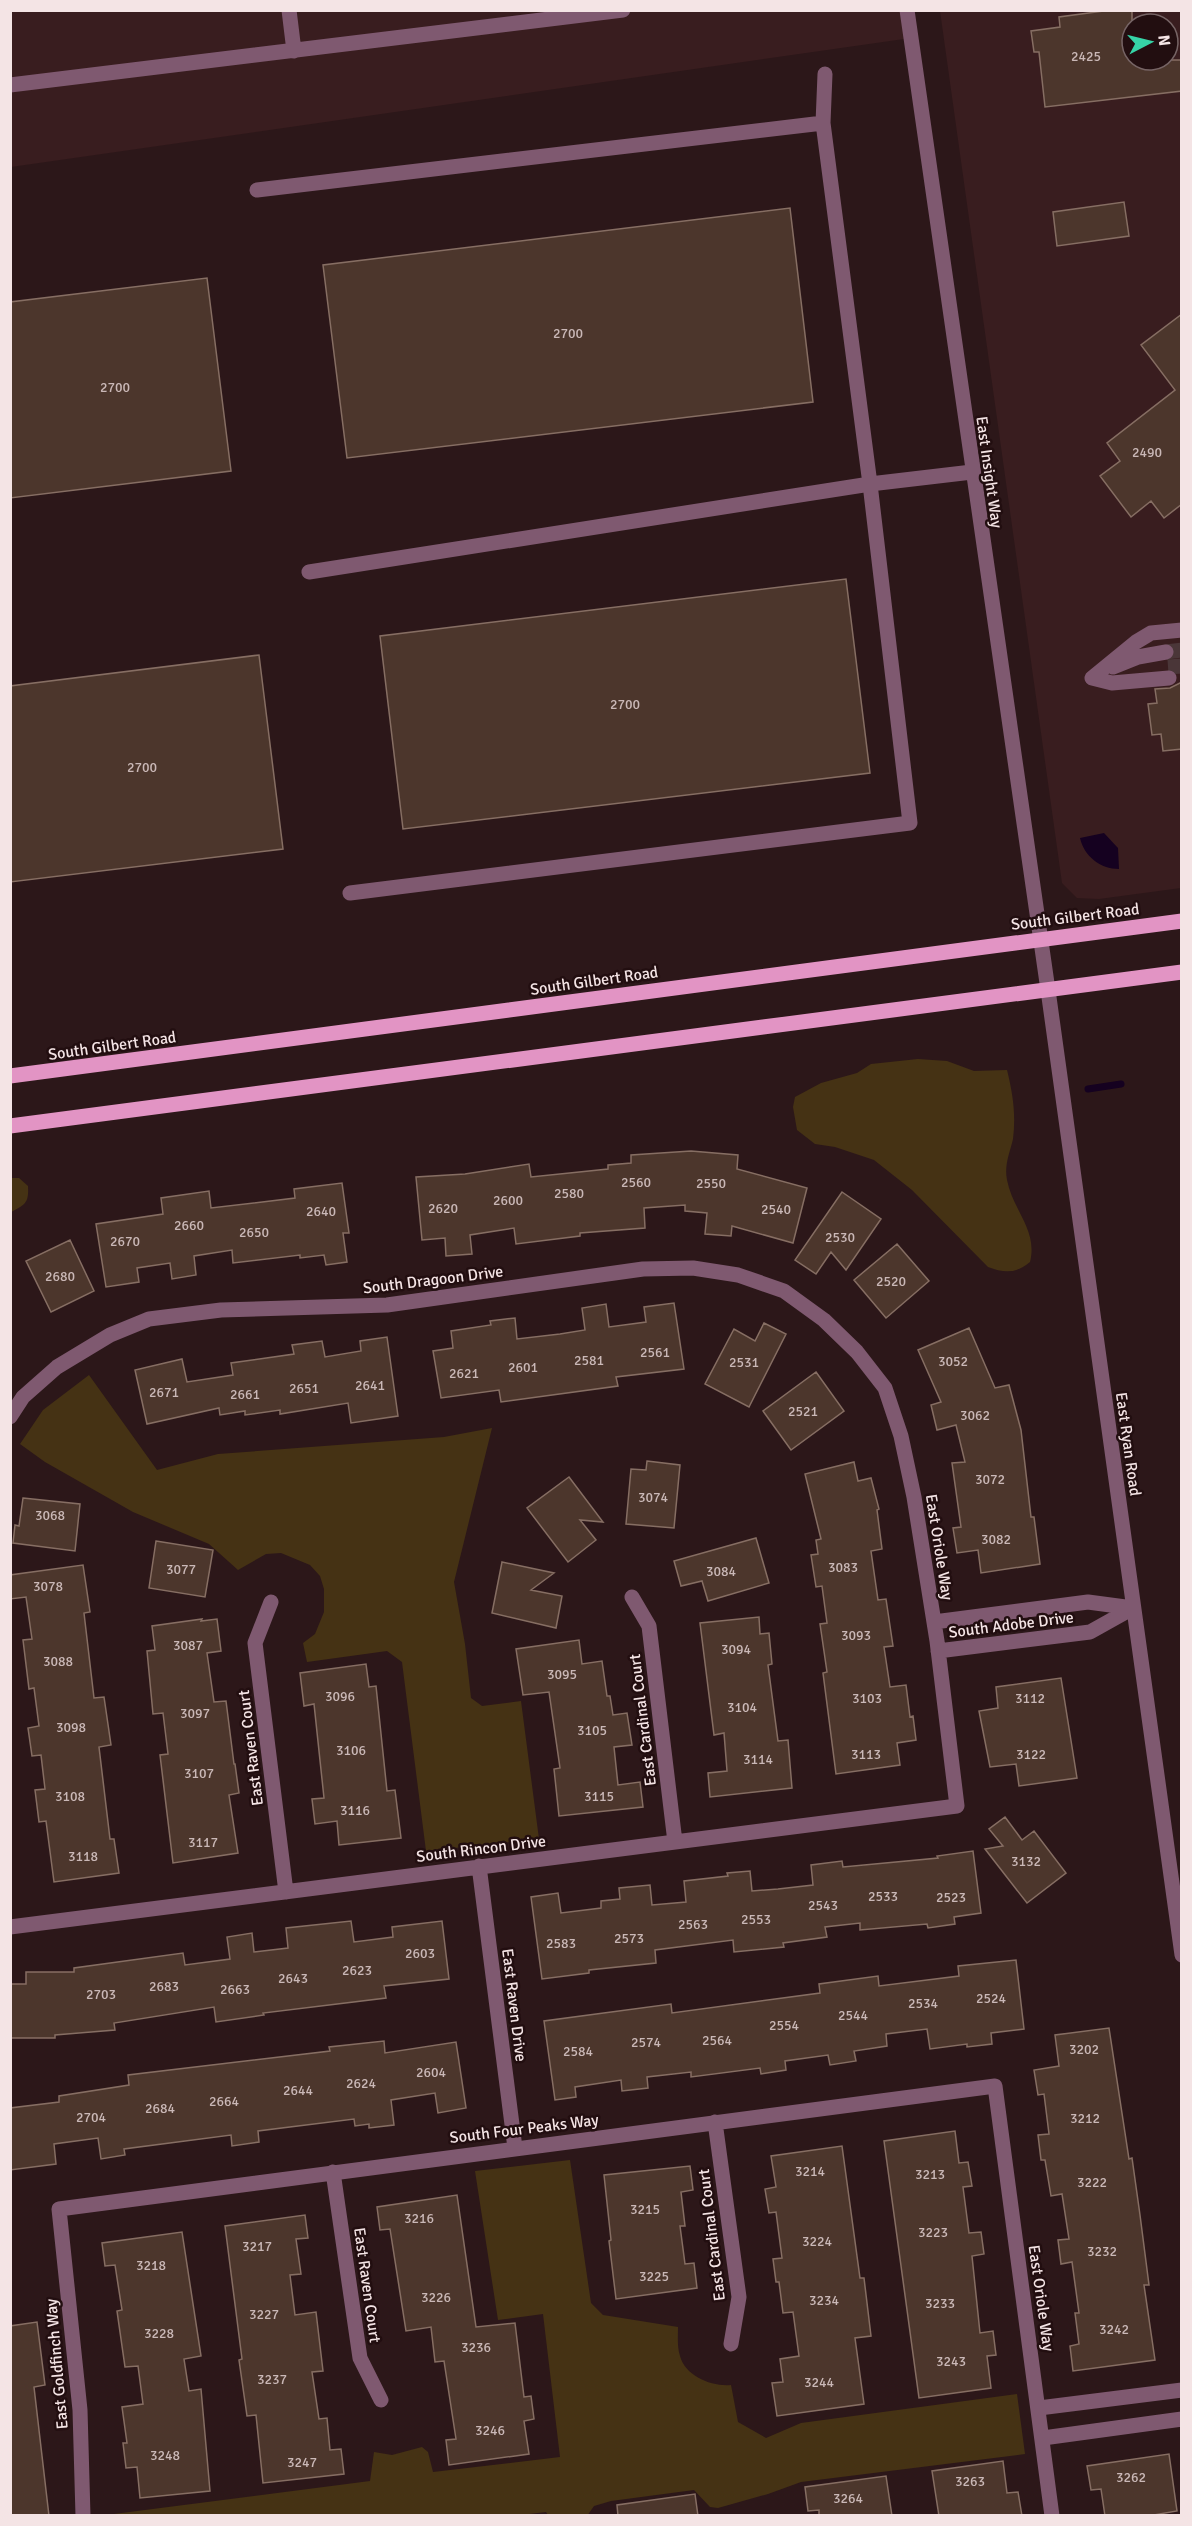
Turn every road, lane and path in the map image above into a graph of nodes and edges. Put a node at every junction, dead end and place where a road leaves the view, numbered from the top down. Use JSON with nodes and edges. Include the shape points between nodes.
{"nodes":[{"id":1,"x":289,"y":10,"type":"edge"},
{"id":2,"x":623,"y":10,"type":"edge"},
{"id":3,"x":907,"y":10,"type":"edge"},
{"id":4,"x":294,"y":51,"type":"junction"},
{"id":5,"x":825,"y":74,"type":"dead end"},
{"id":6,"x":10,"y":85,"type":"edge"},
{"id":7,"x":823,"y":123,"type":"junction"},
{"id":8,"x":257,"y":190,"type":"dead end"},
{"id":9,"x":972,"y":472,"type":"junction"},
{"id":10,"x":870,"y":484,"type":"junction"},
{"id":11,"x":309,"y":572,"type":"dead end"},
{"id":12,"x":1182,"y":630,"type":"edge"},
{"id":13,"x":1168,"y":666,"type":"tunnel mouth"},
{"id":14,"x":350,"y":893,"type":"dead end"},
{"id":15,"x":1182,"y":921,"type":"edge"},
{"id":16,"x":1039,"y":938,"type":"junction"},
{"id":17,"x":1182,"y":972,"type":"edge"},
{"id":18,"x":1048,"y":990,"type":"junction"},
{"id":19,"x":10,"y":1076,"type":"edge"},
{"id":20,"x":10,"y":1126,"type":"edge"},
{"id":21,"x":824,"y":1320,"type":"joint"},
{"id":22,"x":10,"y":1417,"type":"edge"},
{"id":23,"x":632,"y":1597,"type":"dead end"},
{"id":24,"x":271,"y":1602,"type":"dead end"},
{"id":25,"x":1133,"y":1608,"type":"junction"},
{"id":26,"x":933,"y":1622,"type":"junction"},
{"id":27,"x":938,"y":1651,"type":"junction"},
{"id":28,"x":957,"y":1806,"type":"joint"},
{"id":29,"x":675,"y":1842,"type":"junction"},
{"id":30,"x":479,"y":1866,"type":"junction"},
{"id":31,"x":286,"y":1892,"type":"junction"},
{"id":32,"x":10,"y":1927,"type":"edge"},
{"id":33,"x":1182,"y":1955,"type":"edge"},
{"id":34,"x":994,"y":2086,"type":"joint"},
{"id":35,"x":715,"y":2122,"type":"junction"},
{"id":36,"x":515,"y":2148,"type":"junction"},
{"id":37,"x":333,"y":2172,"type":"junction"},
{"id":38,"x":59,"y":2209,"type":"joint"},
{"id":39,"x":731,"y":2344,"type":"dead end"},
{"id":40,"x":1182,"y":2390,"type":"edge"},
{"id":41,"x":381,"y":2400,"type":"dead end"},
{"id":42,"x":1039,"y":2408,"type":"junction"},
{"id":43,"x":1182,"y":2419,"type":"edge"},
{"id":44,"x":1043,"y":2438,"type":"junction"},
{"id":45,"x":83,"y":2516,"type":"edge"},
{"id":46,"x":1052,"y":2516,"type":"edge"}],
"edges":[{"from":1,"to":4,"type":"street"},
{"from":2,"to":4,"type":"street"},
{"from":3,"to":9,"type":"street","name":"East Insight Way"},
{"from":4,"to":6,"type":"street"},
{"from":5,"to":7,"type":"street"},
{"from":7,"to":8,"type":"street"},
{"from":7,"to":10,"type":"street"},
{"from":9,"to":10,"type":"street"},
{"from":9,"to":16,"type":"street","name":"East Insight Way"},
{"from":10,"to":11,"type":"street"},
{"from":10,"to":14,"type":"street","via":[[910,823]]},
{"from":12,"to":13,"type":"street","via":[[1151,633],[1092,678]]},
{"from":15,"to":16,"type":"main road","name":"South Gilbert Road"},
{"from":16,"to":18,"type":"street","name":"East Ryan Road"},
{"from":16,"to":19,"type":"main road","name":"South Gilbert Road"},
{"from":17,"to":18,"type":"main road"},
{"from":18,"to":20,"type":"main road"},
{"from":18,"to":25,"type":"street","name":"East Ryan Road"},
{"from":21,"to":22,"type":"street","name":"South Dragoon Drive","via":[[784,1291],[738,1275],[693,1268],[643,1269],[387,1305],[221,1310],[149,1319],[110,1335],[48,1374],[23,1397]]},
{"from":21,"to":26,"type":"street","name":"East Oriole Way","via":[[857,1352],[885,1388],[901,1436],[914,1497]]},
{"from":23,"to":29,"type":"street","name":"East Cardinal Court","via":[[649,1626]]},
{"from":24,"to":31,"type":"street","name":"East Raven Court","via":[[255,1643]]},
{"from":25,"to":26,"type":"street","name":"South Adobe Drive","via":[[1088,1602]]},
{"from":25,"to":27,"type":"street","name":"South Adobe Drive","via":[[1090,1632]]},
{"from":25,"to":33,"type":"street","name":"East Ryan Road"},
{"from":26,"to":27,"type":"street","name":"East Oriole Way"},
{"from":27,"to":28,"type":"street","name":"East Oriole Way"},
{"from":28,"to":29,"type":"street","name":"South Rincon Drive"},
{"from":29,"to":30,"type":"street","name":"South Rincon Drive"},
{"from":30,"to":31,"type":"street","name":"South Rincon Drive"},
{"from":30,"to":36,"type":"street","name":"East Raven Drive"},
{"from":31,"to":32,"type":"street","name":"South Rincon Drive"},
{"from":34,"to":35,"type":"street","name":"South Four Peaks Way"},
{"from":34,"to":42,"type":"street","name":"East Oriole Way"},
{"from":35,"to":36,"type":"street","name":"South Four Peaks Way"},
{"from":35,"to":39,"type":"street","name":"East Cardinal Court","via":[[739,2297]]},
{"from":36,"to":37,"type":"street","name":"South Four Peaks Way"},
{"from":37,"to":38,"type":"street","name":"South Four Peaks Way"},
{"from":37,"to":41,"type":"street","name":"East Raven Court","via":[[360,2358]]},
{"from":38,"to":45,"type":"street","name":"East Goldfinch Way","via":[[81,2410]]},
{"from":40,"to":42,"type":"street"},
{"from":42,"to":44,"type":"street","name":"East Oriole Way"},
{"from":43,"to":44,"type":"street"},
{"from":44,"to":46,"type":"street","name":"East Oriole Way"}]}
